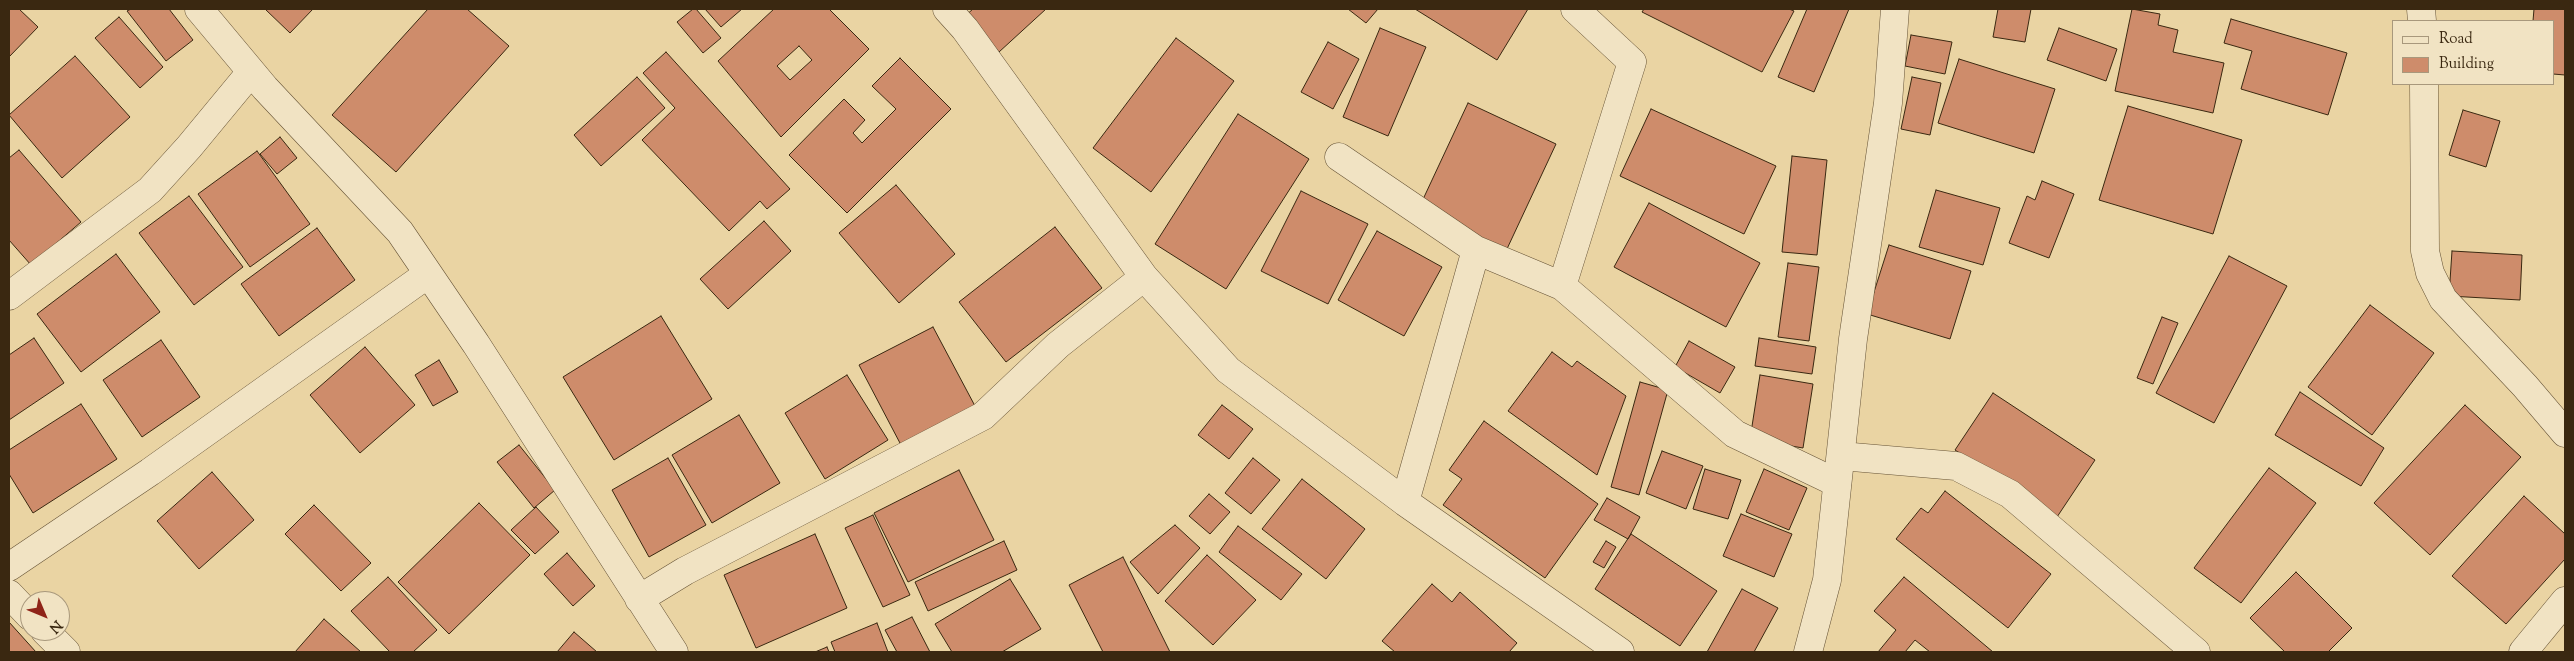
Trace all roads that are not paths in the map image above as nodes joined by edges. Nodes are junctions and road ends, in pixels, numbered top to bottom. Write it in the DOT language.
graph roads {
  1 [pos="199,9"];
  2 [pos="947,9"];
  3 [pos="1575,9"];
  4 [pos="1895,9"];
  5 [pos="251,72"];
  6 [pos="2424,85"];
  7 [pos="1340,157"];
  8 [pos="1476,250"];
  9 [pos="428,274"];
  10 [pos="1144,277"];
  11 [pos="1562,286"];
  12 [pos="9,296"];
  13 [pos="2565,433"];
  14 [pos="1841,456"];
  15 [pos="1837,483"];
  16 [pos="1405,502"];
  17 [pos="9,567"];
  18 [pos="9,594"];
  19 [pos="639,599"];
  20 [pos="2565,601"];
  21 [pos="20,606"];
  22 [pos="55,641"];
  23 [pos="66,652"];
  24 [pos="674,652"];
  25 [pos="1620,652"];
  26 [pos="1808,652"];
  27 [pos="2196,652"];
  28 [pos="2523,652"];
  1 -- 5 [label="street"];
  2 -- 10 [label="street"];
  3 -- 11 [label="street"];
  4 -- 14 [label="street"];
  5 -- 9 [label="street"];
  5 -- 12 [label="street"];
  6 -- 13 [label="street"];
  7 -- 8 [label="street"];
  8 -- 11 [label="street"];
  8 -- 16 [label="street"];
  9 -- 17 [label="street"];
  9 -- 19 [label="street"];
  10 -- 16 [label="street"];
  10 -- 19 [label="street"];
  11 -- 15 [label="street"];
  14 -- 15 [label="street"];
  14 -- 27 [label="street"];
  15 -- 26 [label="street"];
  16 -- 25 [label="street"];
  18 -- 21 [label="street"];
  19 -- 24 [label="street"];
  20 -- 28 [label="street"];
  22 -- 23 [label="street"];
}
